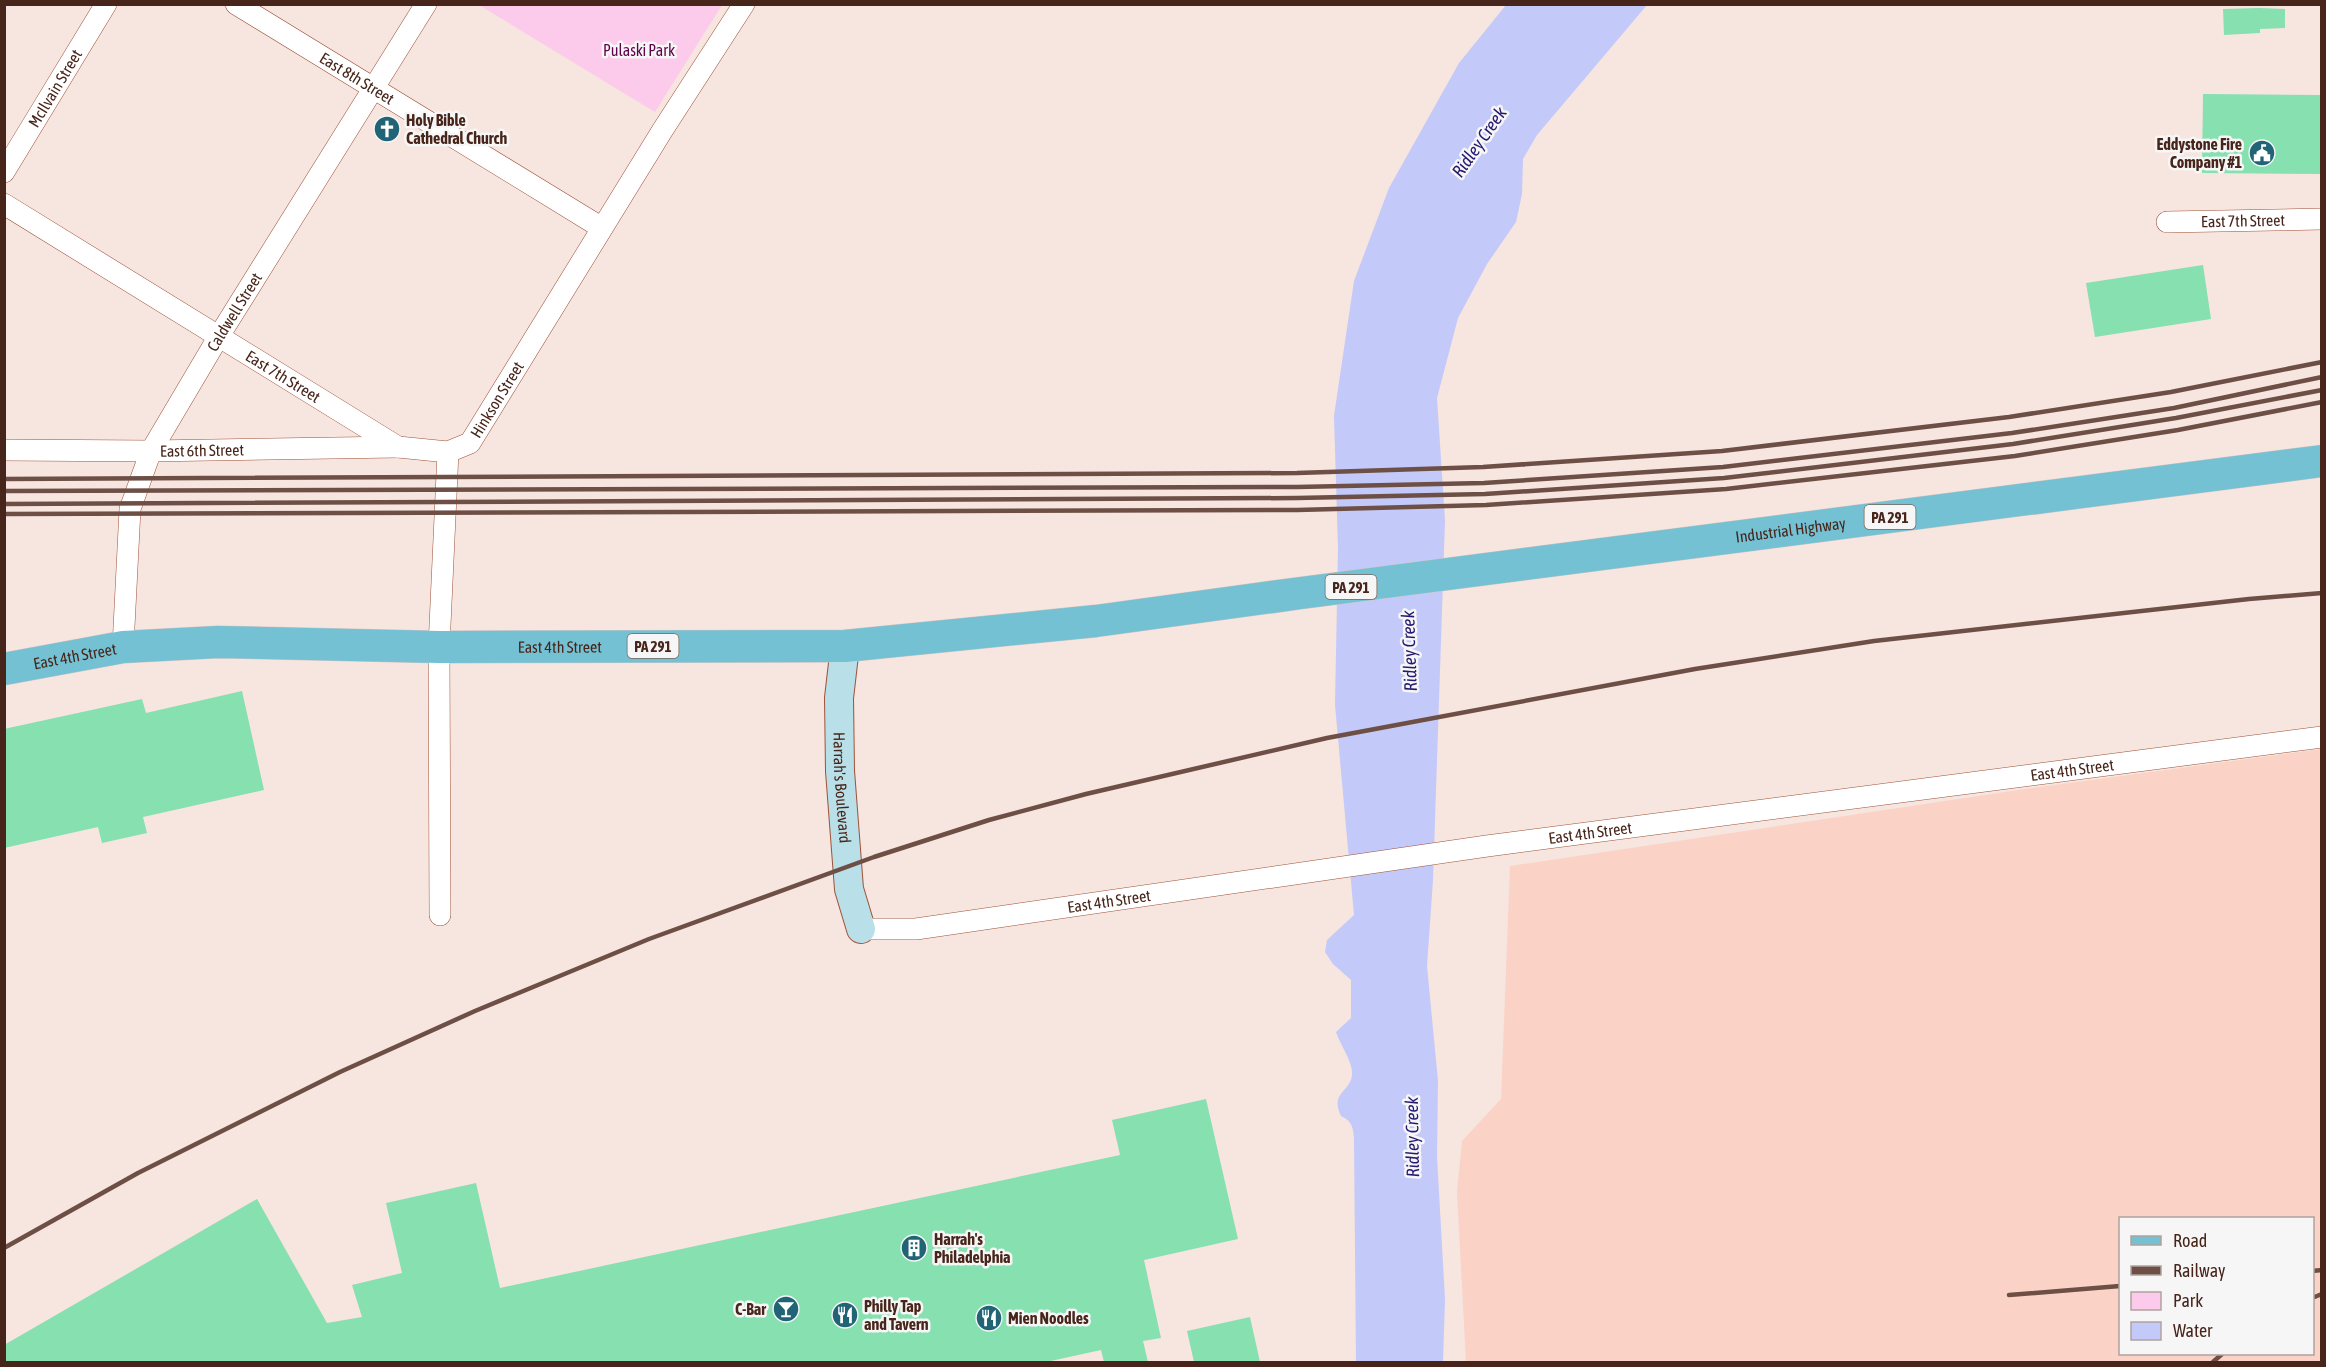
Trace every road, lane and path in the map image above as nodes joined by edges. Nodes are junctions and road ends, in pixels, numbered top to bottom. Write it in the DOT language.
graph roads {
  1 [pos="106,4"];
  2 [pos="236,4"];
  3 [pos="426,4"];
  4 [pos="744,4"];
  5 [pos="374,90"];
  6 [pos="4,172"];
  7 [pos="4,204"];
  8 [pos="2322,219"];
  9 [pos="2167,222"];
  10 [pos="602,228"];
  11 [pos="219,336"];
  12 [pos="398,447"];
  13 [pos="4,450"];
  14 [pos="151,451"];
  15 [pos="448,452"];
  16 [pos="2322,461"];
  17 [pos="1402,581"];
  18 [pos="439,646"];
  19 [pos="845,646"];
  20 [pos="123,647"];
  21 [pos="4,669"];
  22 [pos="2322,736"];
  23 [pos="440,915"];
  24 [pos="861,930"];
  1 -- 6 [label="street, McIlvain Street"];
  2 -- 5 [label="street, East 8th Street"];
  3 -- 5 [label="street, Caldwell Street"];
  4 -- 10 [label="street, Hinkson Street"];
  5 -- 10 [label="street, East 8th Street"];
  5 -- 11 [label="street, Caldwell Street"];
  7 -- 11 [label="street, East 7th Street"];
  8 -- 9 [label="street, East 7th Street"];
  10 -- 15 [label="street, Hinkson Street"];
  11 -- 12 [label="street, East 7th Street"];
  11 -- 14 [label="street, Caldwell Street"];
  12 -- 14 [label="street, East 6th Street"];
  12 -- 15 [label="street, East 7th Street"];
  13 -- 14 [label="street, East 6th Street"];
  14 -- 20 [label="street, Caldwell Street"];
  15 -- 18 [label="street"];
  16 -- 17 [label="main road, Industrial Highway / PA 291"];
  17 -- 19 [label="main road, East 4th Street / PA 291"];
  18 -- 19 [label="main road, East 4th Street / PA 291"];
  18 -- 20 [label="main road, East 4th Street / PA 291"];
  18 -- 23 [label="street"];
  19 -- 24 [label="street, Harrah's Boulevard"];
  20 -- 21 [label="main road, East 4th Street / PA 291"];
  22 -- 24 [label="street, East 4th Street"];
}
